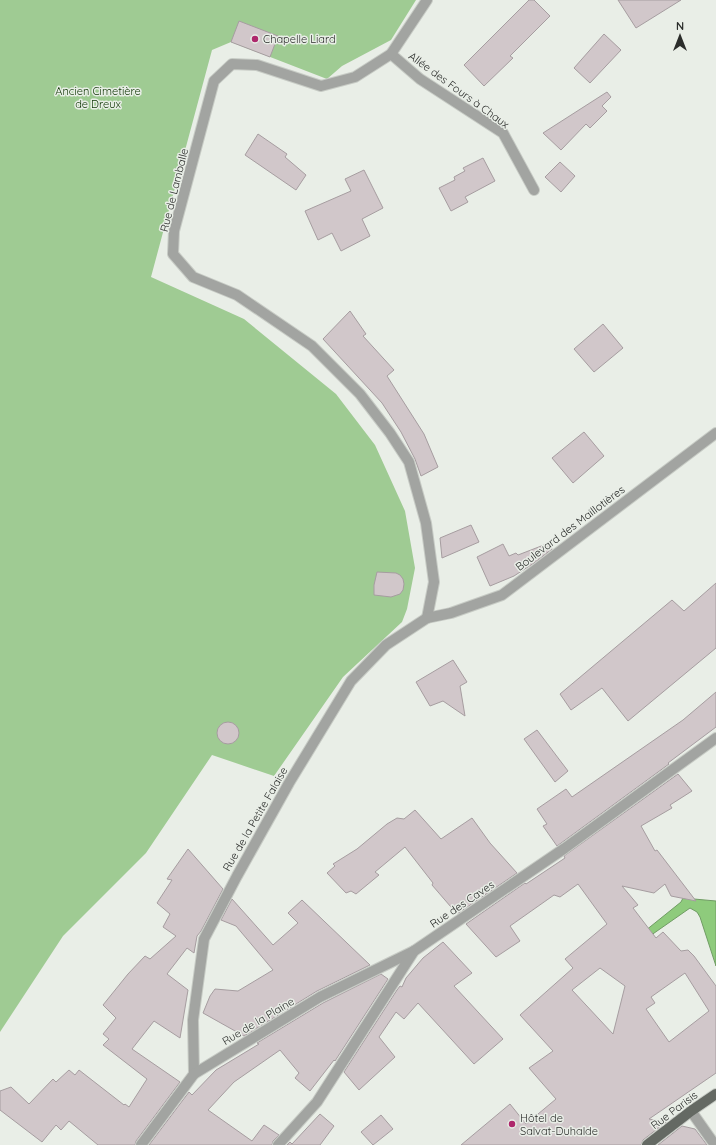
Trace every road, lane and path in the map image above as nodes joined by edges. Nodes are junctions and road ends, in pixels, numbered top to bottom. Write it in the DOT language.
graph roads {
  1 [pos="427,0"];
  2 [pos="391,54"];
  3 [pos="534,190"];
  4 [pos="716,433"];
  5 [pos="427,618"];
  6 [pos="716,738"];
  7 [pos="414,951"];
  8 [pos="194,1074"];
  9 [pos="716,1094"];
  10 [pos="691,1111"];
  11 [pos="141,1145"];
  12 [pos="278,1145"];
  13 [pos="647,1145"];
  14 [pos="715,1145"];
  1 -- 2 [label="street, Rue de Lamballe"];
  2 -- 3 [label="street, Allée des Fours à Chaux"];
  2 -- 5 [label="street, Rue de Lamballe"];
  4 -- 5 [label="street, Boulevard des Maillotières"];
  5 -- 8 [label="street, Rue de la Petite Falaise"];
  6 -- 7 [label="street, Rue des Caves"];
  7 -- 8 [label="street, Rue de la Plaine"];
  7 -- 12 [label="street, Rue des Caves"];
  8 -- 11 [label="street, Rue de la Plaine"];
  9 -- 10 [label="main road, Rue Parisis"];
  10 -- 13 [label="main road, Rue Parisis"];
  10 -- 14 [label="street"];
}
